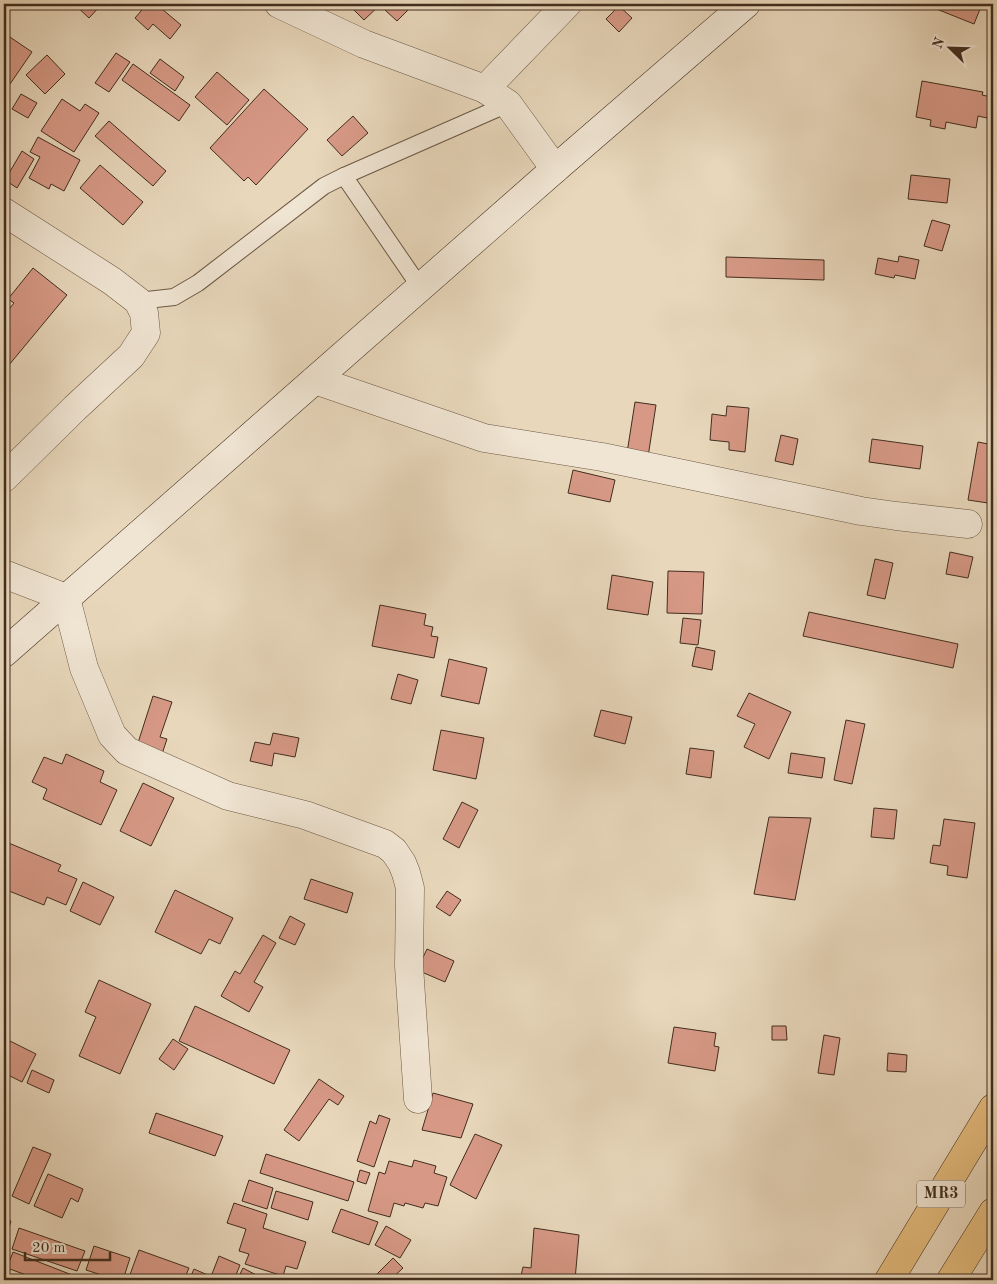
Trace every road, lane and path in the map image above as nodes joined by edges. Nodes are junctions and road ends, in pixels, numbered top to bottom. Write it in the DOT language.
graph roads {
  1 [pos="279,4"];
  2 [pos="567,4"];
  3 [pos="746,4"];
  4 [pos="485,89"];
  5 [pos="508,104"];
  6 [pos="554,169"];
  7 [pos="344,176"];
  8 [pos="4,212"];
  9 [pos="420,287"];
  10 [pos="138,301"];
  11 [pos="315,380"];
  12 [pos="4,478"];
  13 [pos="968,524"];
  14 [pos="4,574"];
  15 [pos="66,598"];
  16 [pos="4,653"];
  17 [pos="418,1099"];
  18 [pos="993,1108"];
  19 [pos="993,1212"];
  20 [pos="889,1280"];
  21 [pos="951,1280"];
  1 -- 4 [label="street"];
  2 -- 4 [label="street"];
  3 -- 6 [label="street"];
  4 -- 5 [label="street"];
  5 -- 6 [label="street"];
  5 -- 7 [label="lane"];
  6 -- 9 [label="street"];
  7 -- 9 [label="lane"];
  7 -- 10 [label="lane"];
  8 -- 10 [label="street"];
  9 -- 11 [label="street"];
  10 -- 12 [label="street"];
  11 -- 13 [label="street"];
  11 -- 15 [label="street"];
  14 -- 15 [label="street"];
  15 -- 16 [label="street"];
  15 -- 17 [label="street"];
  18 -- 20 [label="highway, MR3"];
  19 -- 21 [label="highway"];
}
